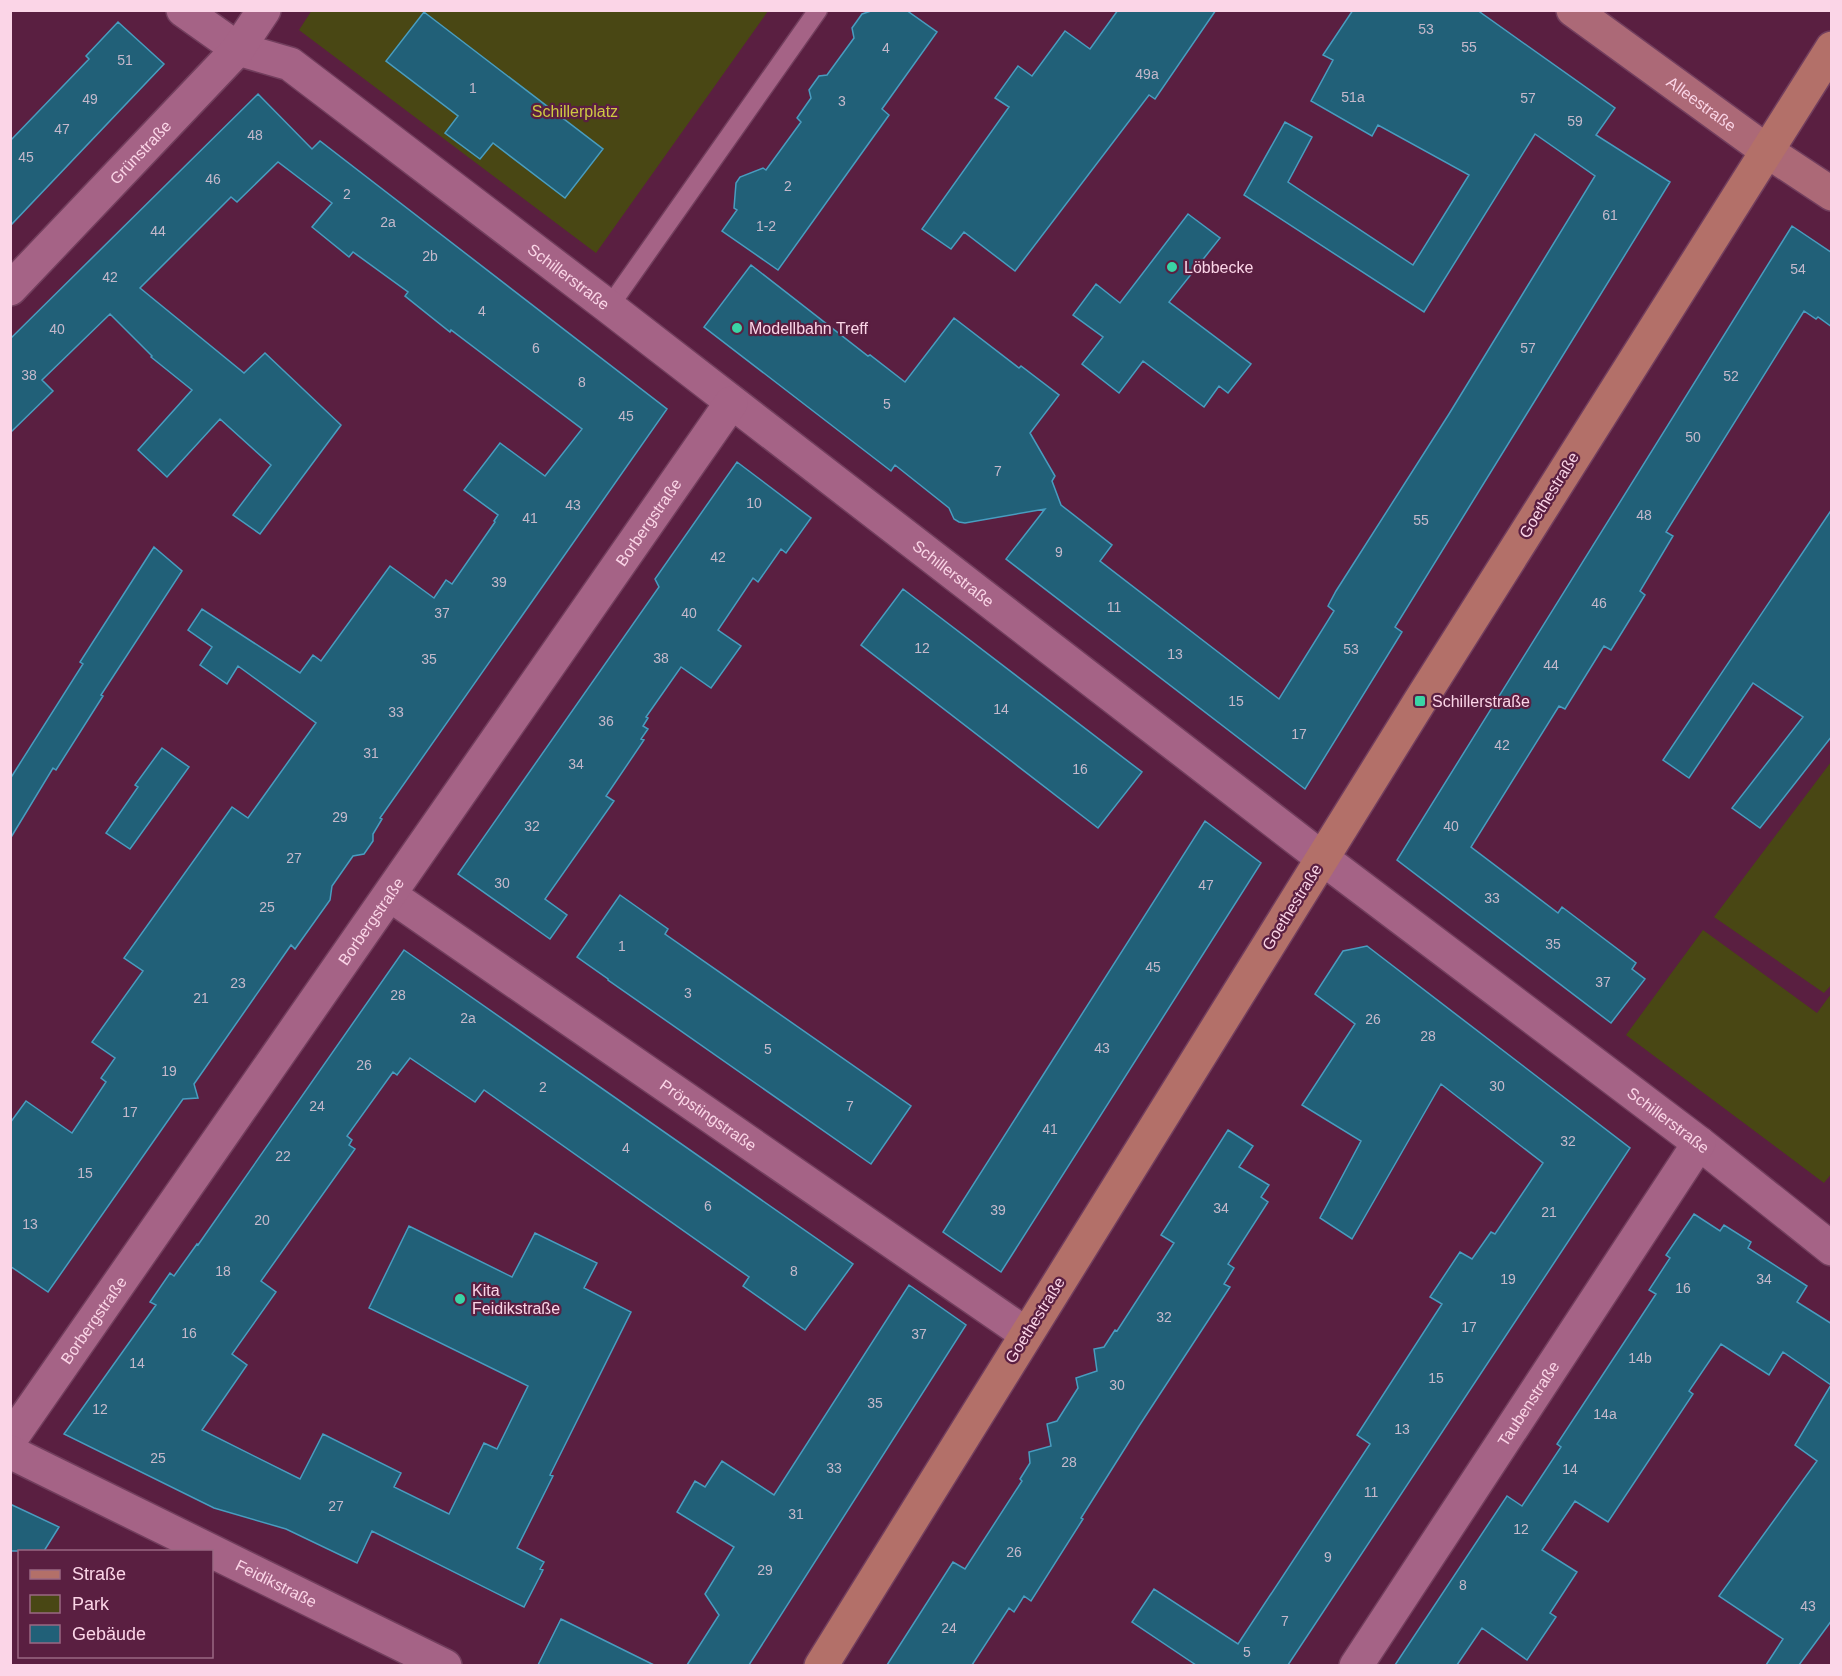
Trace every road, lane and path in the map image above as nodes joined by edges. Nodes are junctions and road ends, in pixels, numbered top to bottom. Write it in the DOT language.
graph roads {
  1 [pos="183,10"];
  2 [pos="264,10"];
  3 [pos="818,10"];
  4 [pos="1573,10"];
  5 [pos="1832,48"];
  6 [pos="238,49"];
  7 [pos="1767,152"];
  8 [pos="1832,194"];
  9 [pos="10,289"];
  10 [pos="609,307"];
  11 [pos="731,403"];
  12 [pos="1322,858"];
  13 [pos="390,895"];
  14 [pos="1699,1143"];
  15 [pos="1832,1249"];
  16 [pos="1026,1334"];
  17 [pos="10,1440"];
  18 [pos="10,1452"];
  19 [pos="210,1550"];
  20 [pos="213,1551"];
  21 [pos="445,1665"];
  22 [pos="821,1665"];
  23 [pos="1356,1665"];
  1 -- 6 [label="street, Schillerstraße"];
  2 -- 6 [label="street, Grünstraße"];
  3 -- 10 [label="lane"];
  4 -- 7 [label="main road, Alleestraße"];
  5 -- 7 [label="main road, Goethestraße"];
  6 -- 9 [label="street, Grünstraße"];
  6 -- 10 [label="street, Schillerstraße"];
  7 -- 8 [label="main road, Alleestraße"];
  7 -- 12 [label="main road, Goethestraße"];
  10 -- 11 [label="street, Schillerstraße"];
  11 -- 12 [label="street, Schillerstraße"];
  11 -- 13 [label="street, Borbergstraße"];
  12 -- 14 [label="street, Schillerstraße"];
  12 -- 16 [label="main road, Goethestraße"];
  13 -- 16 [label="street, Pröpstingstraße"];
  13 -- 17 [label="street, Borbergstraße"];
  14 -- 15 [label="street, Schillerstraße"];
  14 -- 23 [label="street, Taubenstraße"];
  16 -- 22 [label="main road, Goethestraße"];
  18 -- 19 [label="street, Feidikstraße"];
  20 -- 21 [label="street, Feidikstraße"];
}
